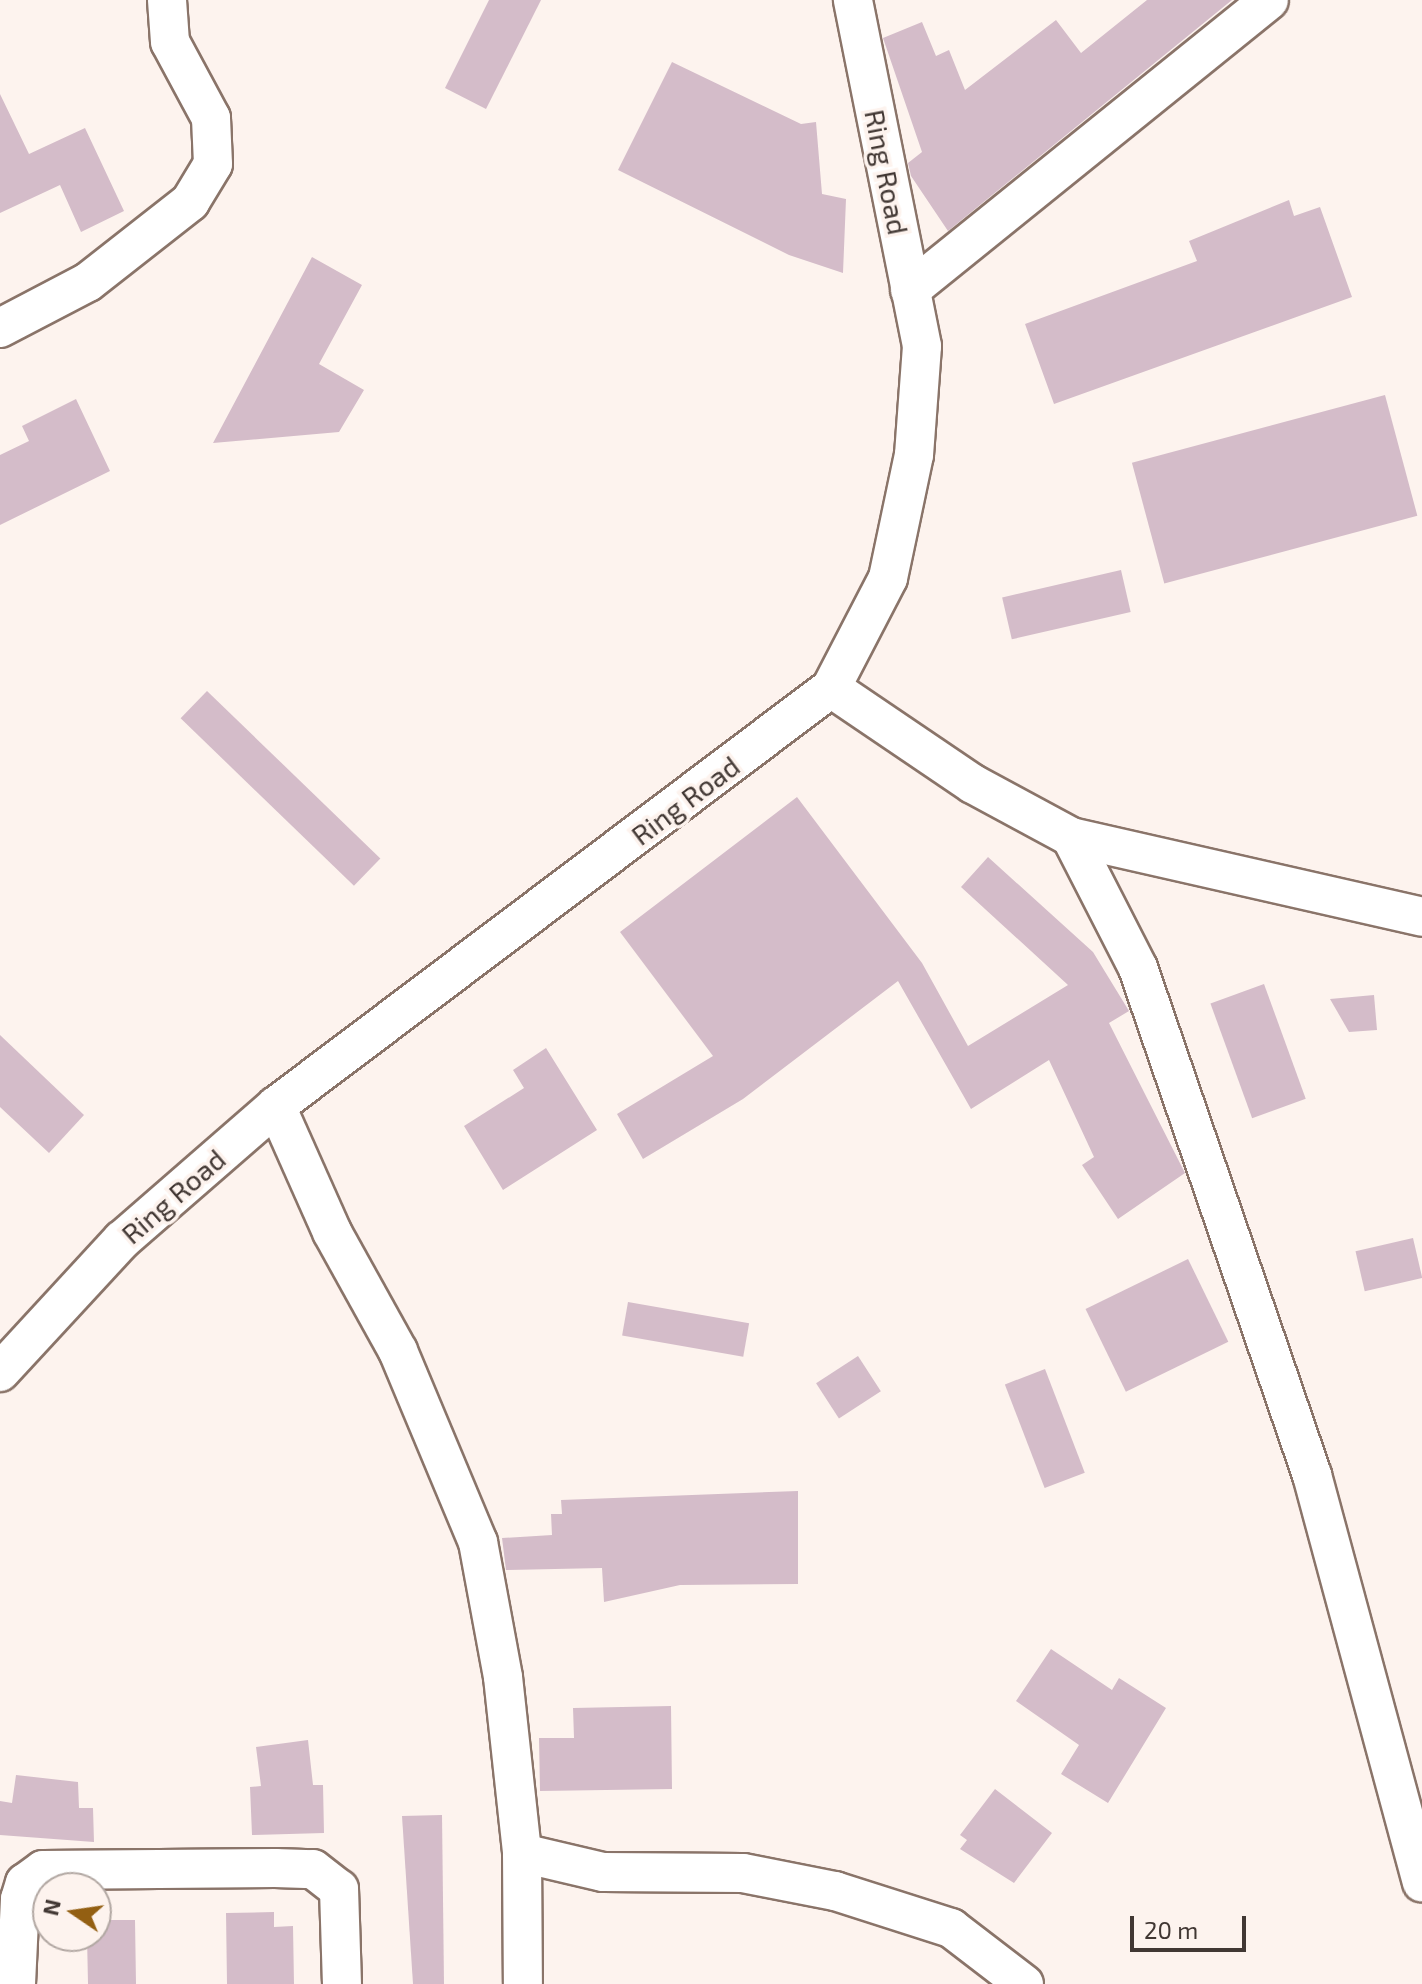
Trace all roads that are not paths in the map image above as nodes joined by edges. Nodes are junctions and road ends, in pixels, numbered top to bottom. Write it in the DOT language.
graph roads {
  1 [pos="167,0"];
  2 [pos="853,0"];
  3 [pos="1269,0"];
  4 [pos="910,290"];
  5 [pos="0,328"];
  6 [pos="831,688"];
  7 [pos="1071,837"];
  8 [pos="1422,917"];
  9 [pos="276,1106"];
  10 [pos="0,1372"];
  11 [pos="522,1853"];
  12 [pos="1422,1882"];
  13 [pos="16,1984"];
  14 [pos="342,1984"];
  15 [pos="523,1984"];
  16 [pos="1024,1984"];
  1 -- 5 [label="street"];
  2 -- 4 [label="street, Ring Road"];
  3 -- 4 [label="street"];
  4 -- 6 [label="street, Ring Road"];
  6 -- 7 [label="street"];
  6 -- 9 [label="street, Ring Road"];
  7 -- 8 [label="street"];
  7 -- 12 [label="street"];
  9 -- 10 [label="street, Ring Road"];
  9 -- 11 [label="street"];
  11 -- 15 [label="street"];
  11 -- 16 [label="street"];
  13 -- 14 [label="street"];
}
